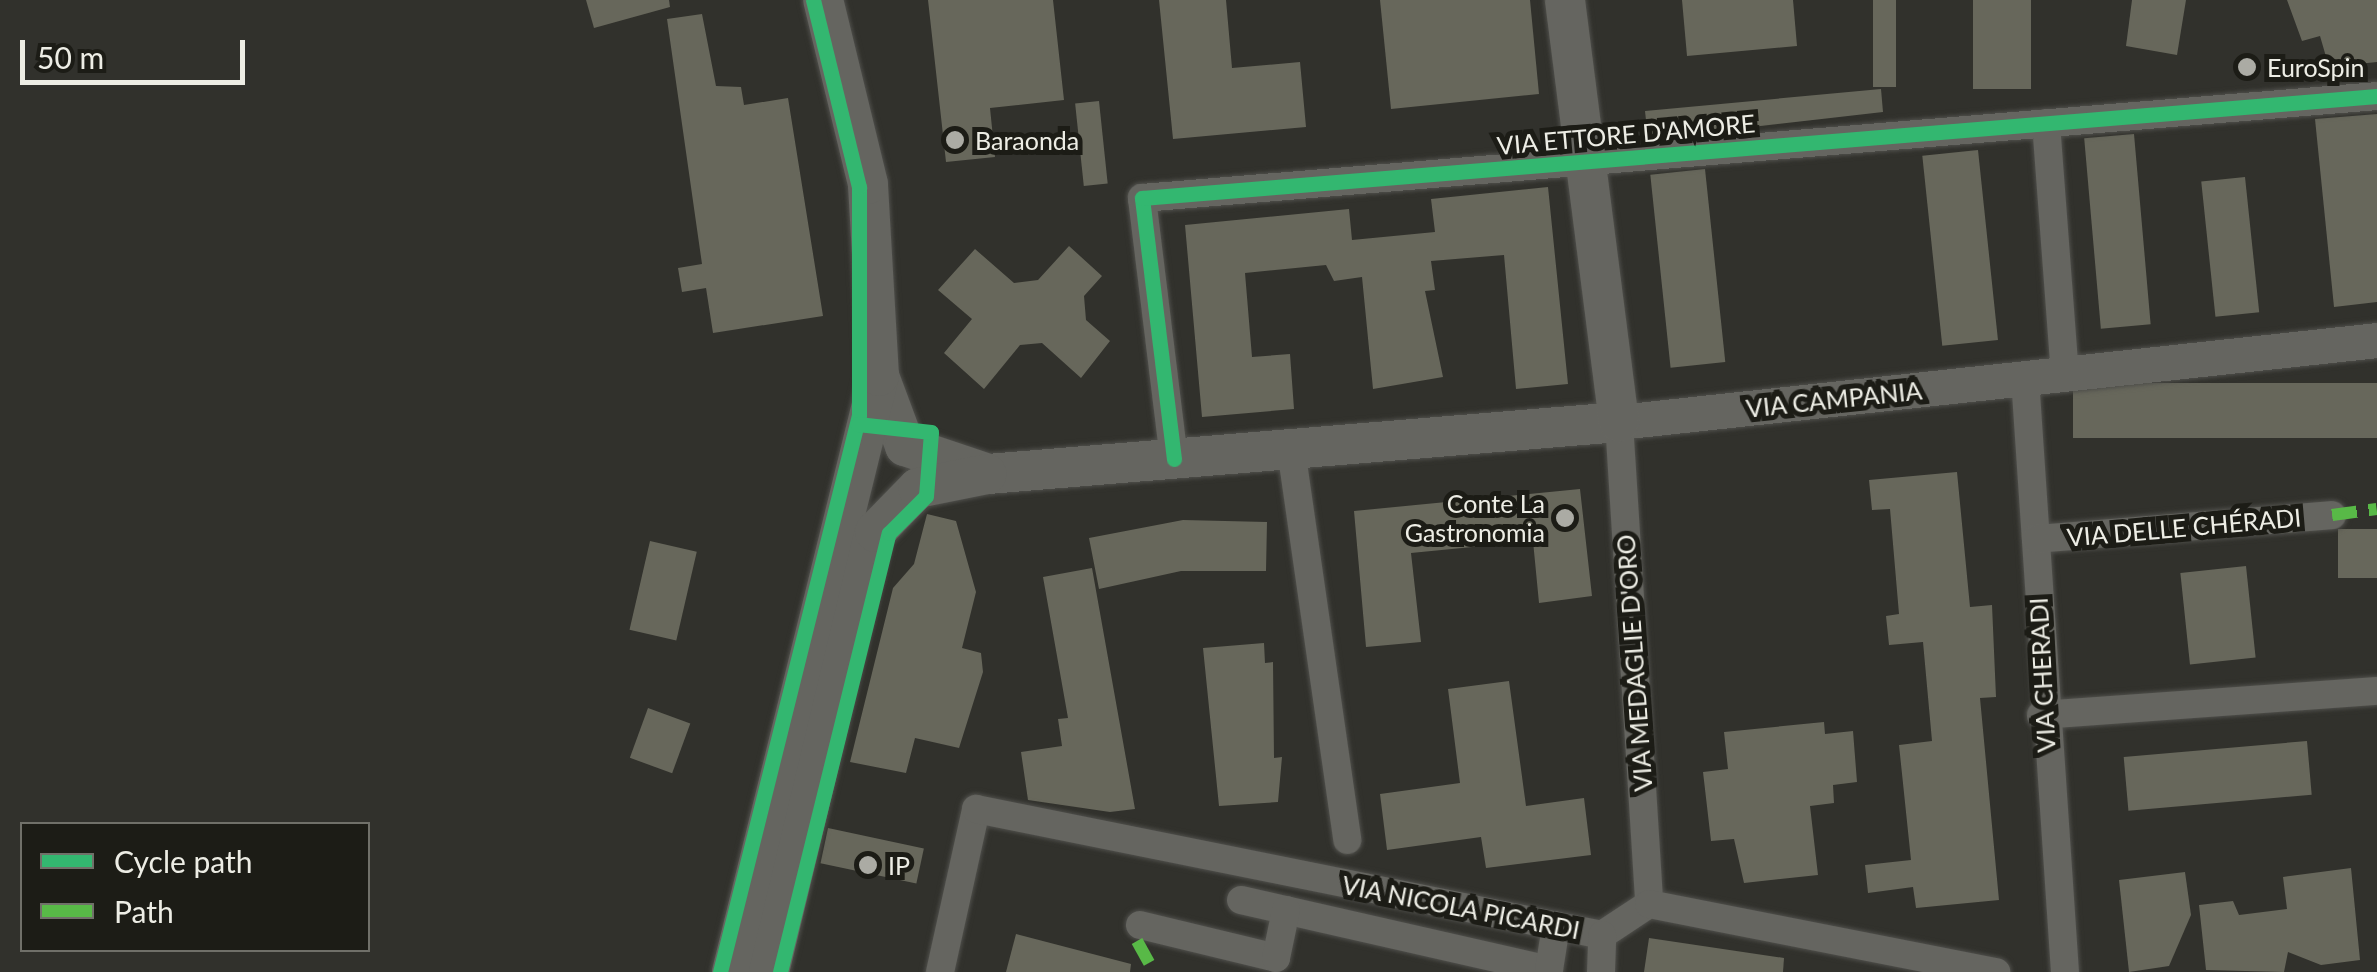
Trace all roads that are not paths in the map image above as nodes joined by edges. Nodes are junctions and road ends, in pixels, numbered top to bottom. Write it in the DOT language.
graph roads {
  1 [pos="823,0"];
  2 [pos="1565,0"];
  3 [pos="2377,96"];
  4 [pos="2046,124"];
  5 [pos="1586,162"];
  6 [pos="2377,340"];
  7 [pos="2065,373"];
  8 [pos="879,376"];
  9 [pos="2024,378"];
  10 [pos="1619,422"];
  11 [pos="1291,449"];
  12 [pos="1174,459"];
  13 [pos="988,474"];
  14 [pos="2332,514"];
  15 [pos="2036,539"];
  16 [pos="2377,691"];
  17 [pos="2041,715"];
  18 [pos="1347,840"];
  19 [pos="1241,900"];
  20 [pos="1649,904"];
  21 [pos="1286,910"];
  22 [pos="1140,925"];
  23 [pos="1556,926"];
  24 [pos="1602,936"];
  25 [pos="732,972"];
  26 [pos="769,972"];
  27 [pos="940,972"];
  28 [pos="1600,972"];
  29 [pos="1996,972"];
  30 [pos="2065,972"];
  1 -- 8 [label="main road"];
  2 -- 5 [label="main road"];
  3 -- 4 [label="street, VIA ETTORE D'AMORE"];
  4 -- 5 [label="street, VIA ETTORE D'AMORE"];
  4 -- 7 [label="street"];
  5 -- 10 [label="main road"];
  5 -- 12 [label="street, VIA ETTORE D'AMORE"];
  6 -- 7 [label="street, VIA CAMPANIA"];
  7 -- 9 [label="street, VIA CAMPANIA"];
  8 -- 13 [label="main road, VIA CAMPANIA"];
  8 -- 25 [label="main road"];
  9 -- 10 [label="street, VIA CAMPANIA"];
  9 -- 15 [label="street, VIA CHERADI"];
  10 -- 11 [label="main road, VIA CAMPANIA"];
  10 -- 20 [label="street, VIA MEDAGLIE D'ORO"];
  11 -- 12 [label="main road, VIA CAMPANIA"];
  11 -- 18 [label="street"];
  12 -- 13 [label="main road, VIA CAMPANIA"];
  13 -- 26 [label="main road"];
  14 -- 15 [label="street, VIA DELLE CHÉRADI"];
  15 -- 17 [label="street, VIA CHERADI"];
  16 -- 17 [label="street"];
  17 -- 30 [label="street, VIA CHERADI"];
  19 -- 21 [label="street"];
  20 -- 24 [label="street, VIA NICOLA PICARDI"];
  20 -- 29 [label="street"];
  21 -- 22 [label="street"];
  21 -- 23 [label="street"];
  23 -- 24 [label="street, VIA NICOLA PICARDI"];
  23 -- 27 [label="street, VIA NICOLA PICARDI"];
  24 -- 28 [label="street"];
}
